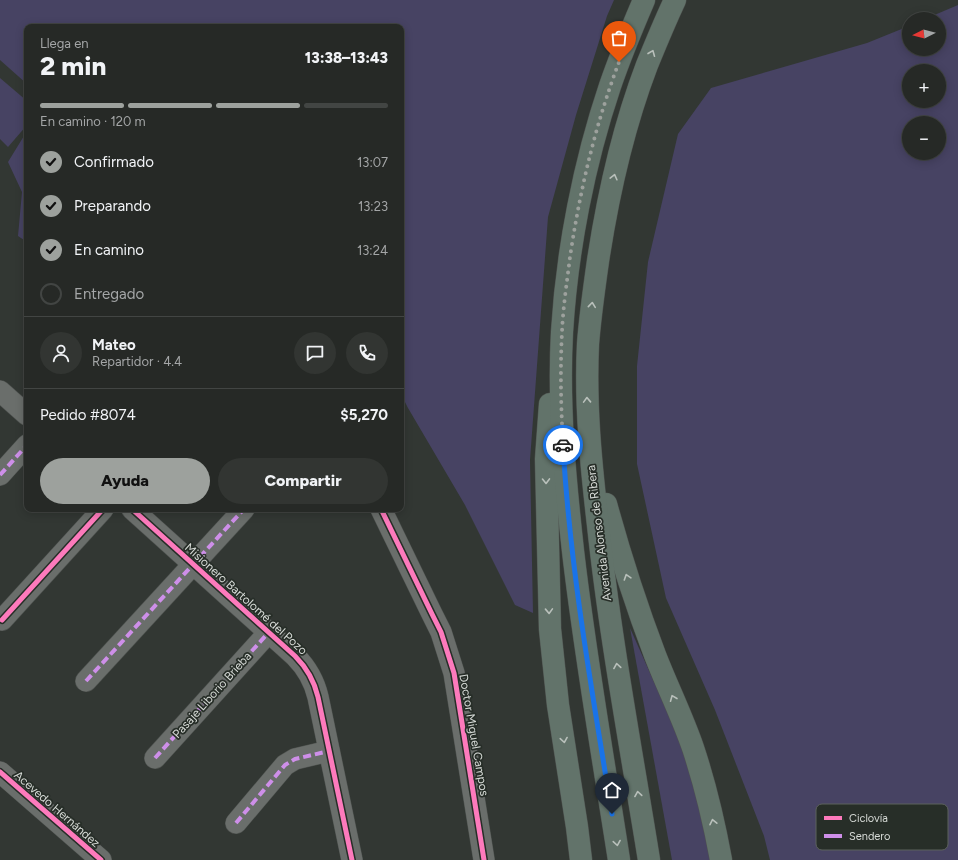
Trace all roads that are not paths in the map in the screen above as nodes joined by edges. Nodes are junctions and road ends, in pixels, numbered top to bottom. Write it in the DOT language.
graph roads {
  1 [pos="644,0"];
  2 [pos="675,0"];
  3 [pos="562,332"];
  4 [pos="0,391"];
  5 [pos="24,412"];
  6 [pos="588,439"];
  7 [pos="24,448"];
  8 [pos="0,475"];
  9 [pos="100,512"];
  10 [pos="135,512"];
  11 [pos="241,512"];
  12 [pos="382,512"];
  13 [pos="193,564"];
  14 [pos="2,620"];
  15 [pos="269,632"];
  16 [pos="86,681"];
  17 [pos="329,751"];
  18 [pos="155,758"];
  19 [pos="0,772"];
  20 [pos="236,823"];
  21 [pos="101,860"];
  22 [pos="352,860"];
  23 [pos="484,860"];
  24 [pos="581,860"];
  25 [pos="619,860"];
  26 [pos="649,860"];
  27 [pos="721,860"];
  1 -- 3 [label="highway"];
  6 -- 2 [label="highway, Avenida Alonso de Ribera, one-way"];
  3 -- 24 [label="highway, one-way"];
  3 -- 25 [label="highway, one-way"];
  4 -- 5 [label="street"];
  26 -- 6 [label="highway, Avenida Alonso de Ribera, one-way"];
  27 -- 6 [label="highway, one-way"];
  7 -- 8 [label="street"];
  9 -- 14 [label="street"];
  10 -- 13 [label="street, Misionero Bartolomé del Pozo"];
  11 -- 13 [label="street"];
  12 -- 23 [label="street, Doctor Miguel Campos"];
  13 -- 15 [label="street, Misionero Bartolomé del Pozo"];
  13 -- 16 [label="street"];
  15 -- 17 [label="street, Misionero Bartolomé del Pozo"];
  15 -- 18 [label="street, Pasaje Liborio Brieba"];
  17 -- 20 [label="street"];
  17 -- 22 [label="street, Misionero Bartolomé del Pozo"];
  19 -- 21 [label="street, Acevedo Hernández"];
}
